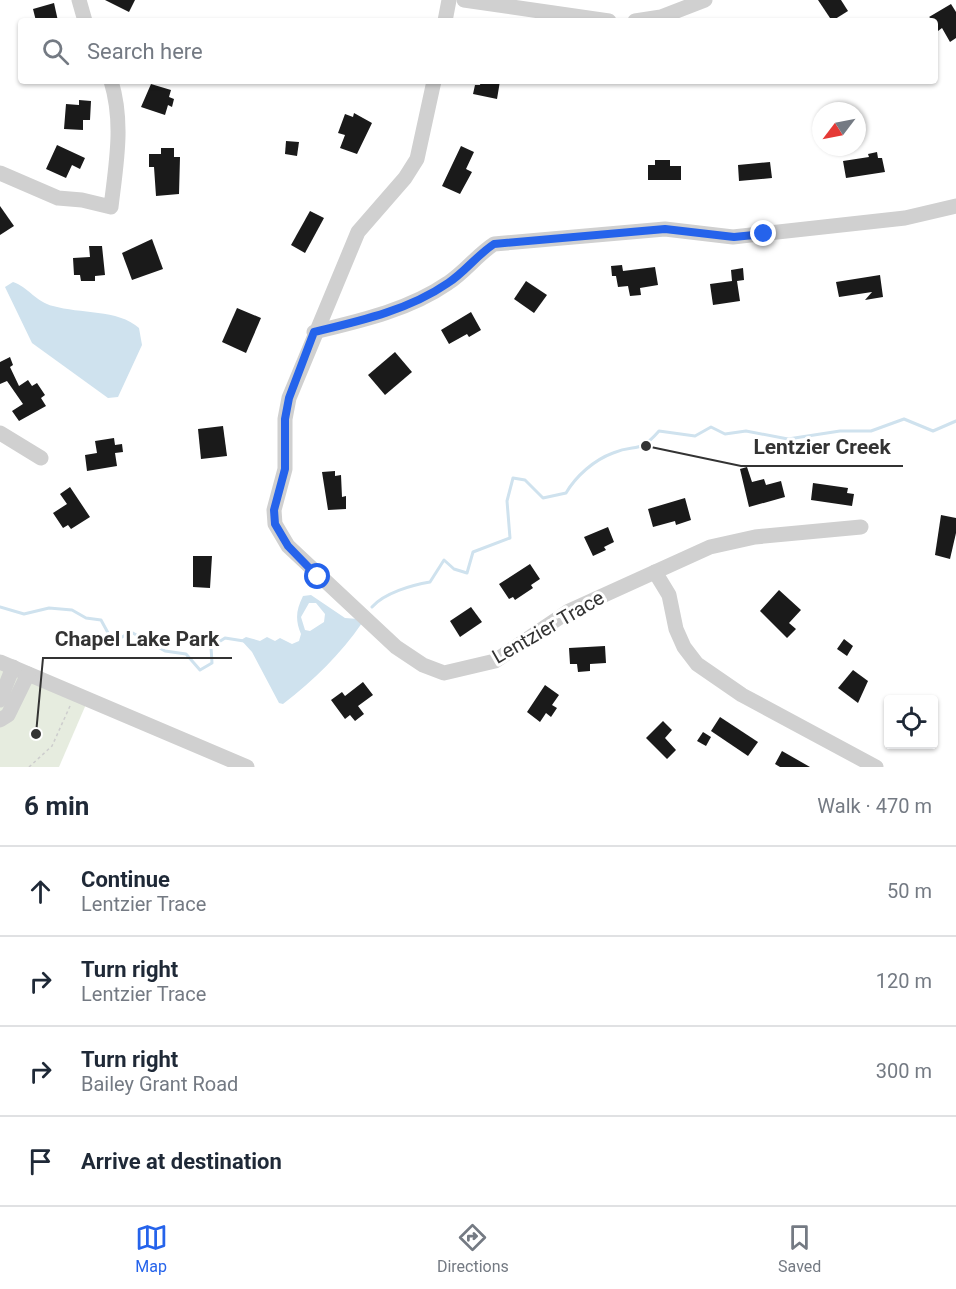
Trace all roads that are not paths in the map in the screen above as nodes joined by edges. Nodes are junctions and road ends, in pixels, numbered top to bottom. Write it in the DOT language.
graph roads {
  1 [pos="79,0"];
  2 [pos="449,0"];
  3 [pos="464,0"];
  4 [pos="705,0"];
  5 [pos="84,18"];
  6 [pos="446,18"];
  7 [pos="588,18"];
  8 [pos="654,18"];
  9 [pos="112,84"];
  10 [pos="433,84"];
  11 [pos="0,173"];
  12 [pos="956,206"];
  13 [pos="314,332"];
  14 [pos="0,434"];
  15 [pos="41,459"];
  16 [pos="861,527"];
  17 [pos="655,572"];
  18 [pos="7,664"];
  19 [pos="28,674"];
  20 [pos="0,700"];
  21 [pos="0,720"];
  22 [pos="247,767"];
  23 [pos="876,767"];
  1 -- 5 [label="street"];
  2 -- 6 [label="street"];
  3 -- 7 [label="street"];
  4 -- 8 [label="street"];
  9 -- 11 [label="street"];
  10 -- 13 [label="street, Lentzier Trace"];
  12 -- 13 [label="street"];
  13 -- 17 [label="street, Lentzier Trace"];
  14 -- 15 [label="street"];
  16 -- 17 [label="street, Lentzier Trace"];
  17 -- 23 [label="street"];
  18 -- 19 [label="street"];
  18 -- 20 [label="street"];
  19 -- 21 [label="street"];
  19 -- 22 [label="street"];
}
